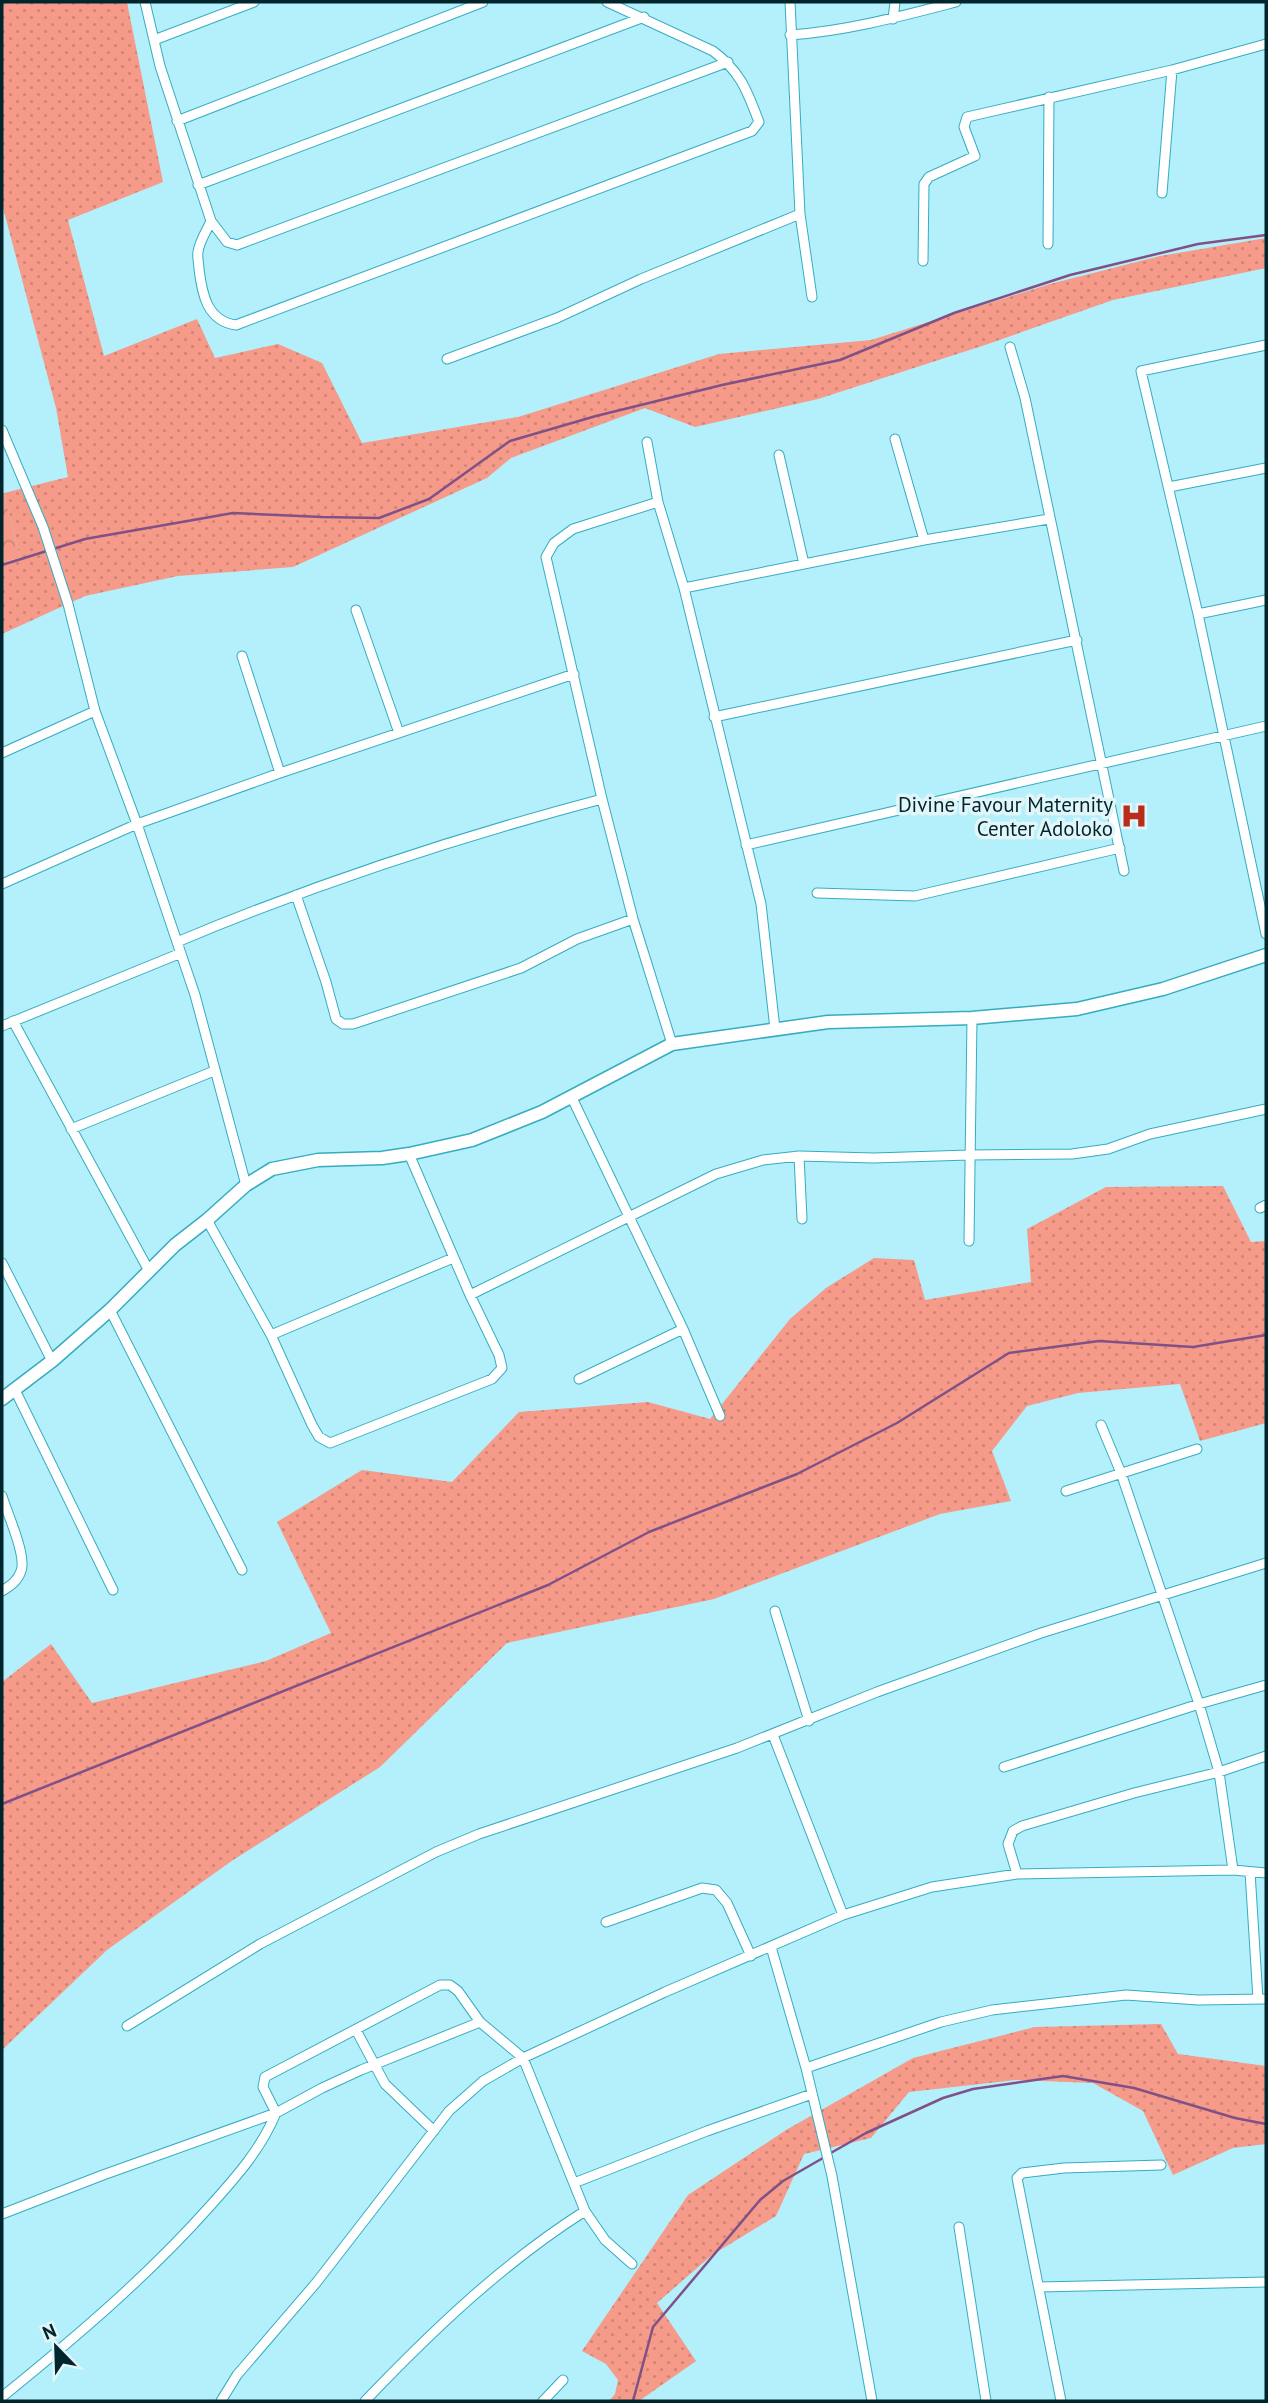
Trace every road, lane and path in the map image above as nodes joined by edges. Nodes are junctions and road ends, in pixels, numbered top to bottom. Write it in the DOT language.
graph roads {
  1 [pos="145,2"];
  2 [pos="254,2"];
  3 [pos="483,2"];
  4 [pos="607,2"];
  5 [pos="789,2"];
  6 [pos="895,2"];
  7 [pos="956,2"];
  8 [pos="644,18"];
  9 [pos="893,19"];
  10 [pos="790,35"];
  11 [pos="154,40"];
  12 [pos="1266,44"];
  13 [pos="728,62"];
  14 [pos="1172,70"];
  15 [pos="1049,97"];
  16 [pos="177,121"];
  17 [pos="198,185"];
  18 [pos="1162,193"];
  19 [pos="800,214"];
  20 [pos="211,221"];
  21 [pos="1048,244"];
  22 [pos="923,261"];
  23 [pos="812,297"];
  24 [pos="1266,345"];
  25 [pos="1010,347"];
  26 [pos="447,359"];
  27 [pos="2,430"];
  28 [pos="895,439"];
  29 [pos="647,442"];
  30 [pos="779,455"];
  31 [pos="1266,468"];
  32 [pos="1169,487"];
  33 [pos="658,502"];
  34 [pos="1049,519"];
  35 [pos="924,540"];
  36 [pos="804,564"];
  37 [pos="684,588"];
  38 [pos="1266,600"];
  39 [pos="356,610"];
  40 [pos="1198,614"];
  41 [pos="1077,640"];
  42 [pos="242,656"];
  43 [pos="573,674"];
  44 [pos="95,711"];
  45 [pos="714,717"];
  46 [pos="1266,726"];
  47 [pos="399,733"];
  48 [pos="1223,735"];
  49 [pos="2,753"];
  50 [pos="1100,764"];
  51 [pos="280,773"];
  52 [pos="602,799"];
  53 [pos="137,824"];
  54 [pos="746,845"];
  55 [pos="1120,848"];
  56 [pos="1124,871"];
  57 [pos="2,884"];
  58 [pos="817,893"];
  59 [pos="296,895"];
  60 [pos="633,919"];
  61 [pos="1266,934"];
  62 [pos="177,942"];
  63 [pos="181,953"];
  64 [pos="1266,955"];
  65 [pos="972,1018"];
  66 [pos="13,1021"];
  67 [pos="2,1026"];
  68 [pos="775,1029"];
  69 [pos="672,1044"];
  70 [pos="214,1072"];
  71 [pos="572,1098"];
  72 [pos="1266,1109"];
  73 [pos="71,1129"];
  74 [pos="409,1154"];
  75 [pos="969,1154"];
  76 [pos="799,1156"];
  77 [pos="246,1185"];
  78 [pos="631,1216"];
  79 [pos="802,1219"];
  80 [pos="207,1220"];
  81 [pos="969,1241"];
  82 [pos="453,1258"];
  83 [pos="2,1262"];
  84 [pos="148,1269"];
  85 [pos="470,1295"];
  86 [pos="110,1310"];
  87 [pos="683,1329"];
  88 [pos="271,1335"];
  89 [pos="52,1361"];
  90 [pos="579,1379"];
  91 [pos="15,1390"];
  92 [pos="2,1399"];
  93 [pos="720,1416"];
  94 [pos="1101,1425"];
  95 [pos="1197,1449"];
  96 [pos="1121,1473"];
  97 [pos="1066,1492"];
  98 [pos="2,1496"];
  99 [pos="1266,1563"];
  100 [pos="242,1570"];
  101 [pos="113,1590"];
  102 [pos="2,1591"];
  103 [pos="1161,1596"];
  104 [pos="775,1611"];
  105 [pos="1266,1685"];
  106 [pos="1199,1704"];
  107 [pos="809,1721"];
  108 [pos="773,1735"];
  109 [pos="1266,1756"];
  110 [pos="1003,1767"];
  111 [pos="1219,1772"];
  112 [pos="1233,1870"];
  113 [pos="1250,1872"];
  114 [pos="1266,1872"];
  115 [pos="1017,1874"];
  116 [pos="843,1915"];
  117 [pos="606,1922"];
  118 [pos="771,1947"];
  119 [pos="751,1956"];
  120 [pos="1262,1999"];
  121 [pos="480,2022"];
  122 [pos="127,2026"];
  123 [pos="356,2030"];
  124 [pos="523,2058"];
  125 [pos="374,2065"];
  126 [pos="806,2068"];
  127 [pos="812,2094"];
  128 [pos="276,2113"];
  129 [pos="434,2131"];
  130 [pos="1161,2165"];
  131 [pos="574,2183"];
  132 [pos="585,2211"];
  133 [pos="2,2214"];
  134 [pos="959,2227"];
  135 [pos="632,2264"];
  136 [pos="1266,2281"];
  137 [pos="1039,2287"];
  138 [pos="563,2380"];
  139 [pos="2,2397"];
  140 [pos="221,2401"];
  141 [pos="365,2401"];
  142 [pos="543,2401"];
  143 [pos="872,2401"];
  144 [pos="986,2401"];
  145 [pos="1062,2401"];
  1 -- 11 [label="street"];
  2 -- 11 [label="street"];
  3 -- 16 [label="street"];
  4 -- 8 [label="street"];
  5 -- 10 [label="street"];
  6 -- 9 [label="street"];
  7 -- 9 [label="street"];
  8 -- 13 [label="street"];
  8 -- 17 [label="street"];
  9 -- 10 [label="street"];
  10 -- 19 [label="street"];
  11 -- 16 [label="street"];
  12 -- 14 [label="street"];
  13 -- 20 [label="street"];
  13 -- 20 [label="street"];
  14 -- 15 [label="street"];
  14 -- 18 [label="street"];
  15 -- 21 [label="street"];
  15 -- 22 [label="street"];
  16 -- 17 [label="street"];
  17 -- 20 [label="street"];
  19 -- 23 [label="street"];
  19 -- 26 [label="street"];
  24 -- 32 [label="street"];
  25 -- 34 [label="street"];
  27 -- 44 [label="street"];
  28 -- 35 [label="street"];
  29 -- 33 [label="street"];
  30 -- 36 [label="street"];
  31 -- 32 [label="street"];
  32 -- 40 [label="street"];
  33 -- 37 [label="street"];
  33 -- 43 [label="street"];
  34 -- 35 [label="street"];
  34 -- 41 [label="street"];
  35 -- 36 [label="street"];
  36 -- 37 [label="street"];
  37 -- 45 [label="street"];
  38 -- 40 [label="street"];
  39 -- 47 [label="street"];
  40 -- 48 [label="street"];
  41 -- 45 [label="street"];
  41 -- 50 [label="street"];
  42 -- 51 [label="street"];
  43 -- 47 [label="street"];
  43 -- 52 [label="street"];
  44 -- 49 [label="street"];
  44 -- 53 [label="street"];
  45 -- 54 [label="street"];
  46 -- 48 [label="street"];
  47 -- 51 [label="street"];
  48 -- 50 [label="street"];
  48 -- 61 [label="street"];
  50 -- 54 [label="street"];
  50 -- 55 [label="street"];
  51 -- 53 [label="street"];
  52 -- 59 [label="street"];
  52 -- 60 [label="street"];
  53 -- 57 [label="street"];
  53 -- 62 [label="street"];
  54 -- 68 [label="street"];
  55 -- 56 [label="street"];
  55 -- 58 [label="street"];
  59 -- 60 [label="street"];
  59 -- 62 [label="street"];
  60 -- 69 [label="street"];
  62 -- 63 [label="street"];
  63 -- 66 [label="street"];
  63 -- 70 [label="street"];
  64 -- 65 [label="street"];
  65 -- 68 [label="street"];
  65 -- 75 [label="street"];
  66 -- 67 [label="street"];
  66 -- 73 [label="street"];
  68 -- 69 [label="street"];
  69 -- 71 [label="street"];
  70 -- 73 [label="street"];
  70 -- 77 [label="street"];
  71 -- 74 [label="street"];
  71 -- 78 [label="street"];
  72 -- 75 [label="street"];
  73 -- 84 [label="street"];
  74 -- 77 [label="street"];
  74 -- 82 [label="street"];
  75 -- 76 [label="street"];
  75 -- 81 [label="street"];
  76 -- 78 [label="street"];
  76 -- 79 [label="street"];
  77 -- 80 [label="street"];
  78 -- 85 [label="street"];
  78 -- 87 [label="street"];
  80 -- 84 [label="street"];
  80 -- 88 [label="street"];
  82 -- 85 [label="street"];
  82 -- 88 [label="street"];
  83 -- 89 [label="street"];
  84 -- 86 [label="street"];
  85 -- 88 [label="street"];
  86 -- 89 [label="street"];
  86 -- 100 [label="street"];
  87 -- 90 [label="street"];
  87 -- 93 [label="street"];
  89 -- 91 [label="street"];
  91 -- 92 [label="street"];
  91 -- 101 [label="street"];
  94 -- 96 [label="street"];
  95 -- 96 [label="street"];
  96 -- 97 [label="street"];
  96 -- 103 [label="street"];
  98 -- 102 [label="street"];
  99 -- 103 [label="street"];
  103 -- 106 [label="street"];
  103 -- 107 [label="street"];
  104 -- 107 [label="street"];
  105 -- 106 [label="street"];
  106 -- 110 [label="street"];
  106 -- 111 [label="street"];
  107 -- 108 [label="street"];
  108 -- 116 [label="street"];
  108 -- 122 [label="street"];
  109 -- 111 [label="street"];
  111 -- 112 [label="street"];
  111 -- 115 [label="street"];
  112 -- 113 [label="street"];
  112 -- 115 [label="street"];
  113 -- 114 [label="street"];
  113 -- 120 [label="street"];
  115 -- 116 [label="street"];
  116 -- 118 [label="street"];
  117 -- 119 [label="street"];
  118 -- 119 [label="street"];
  118 -- 126 [label="street"];
  119 -- 124 [label="street"];
  120 -- 126 [label="street"];
  121 -- 123 [label="street"];
  121 -- 124 [label="street"];
  121 -- 125 [label="street"];
  123 -- 125 [label="street"];
  123 -- 128 [label="street"];
  124 -- 129 [label="street"];
  124 -- 131 [label="street"];
  125 -- 128 [label="street"];
  125 -- 129 [label="street"];
  126 -- 127 [label="street"];
  127 -- 131 [label="street"];
  127 -- 143 [label="street"];
  128 -- 133 [label="street"];
  128 -- 139 [label="street"];
  129 -- 140 [label="street"];
  130 -- 137 [label="street"];
  131 -- 132 [label="street"];
  132 -- 135 [label="street"];
  132 -- 141 [label="street"];
  134 -- 144 [label="street"];
  136 -- 137 [label="street"];
  137 -- 145 [label="street"];
  138 -- 142 [label="street"];
}
